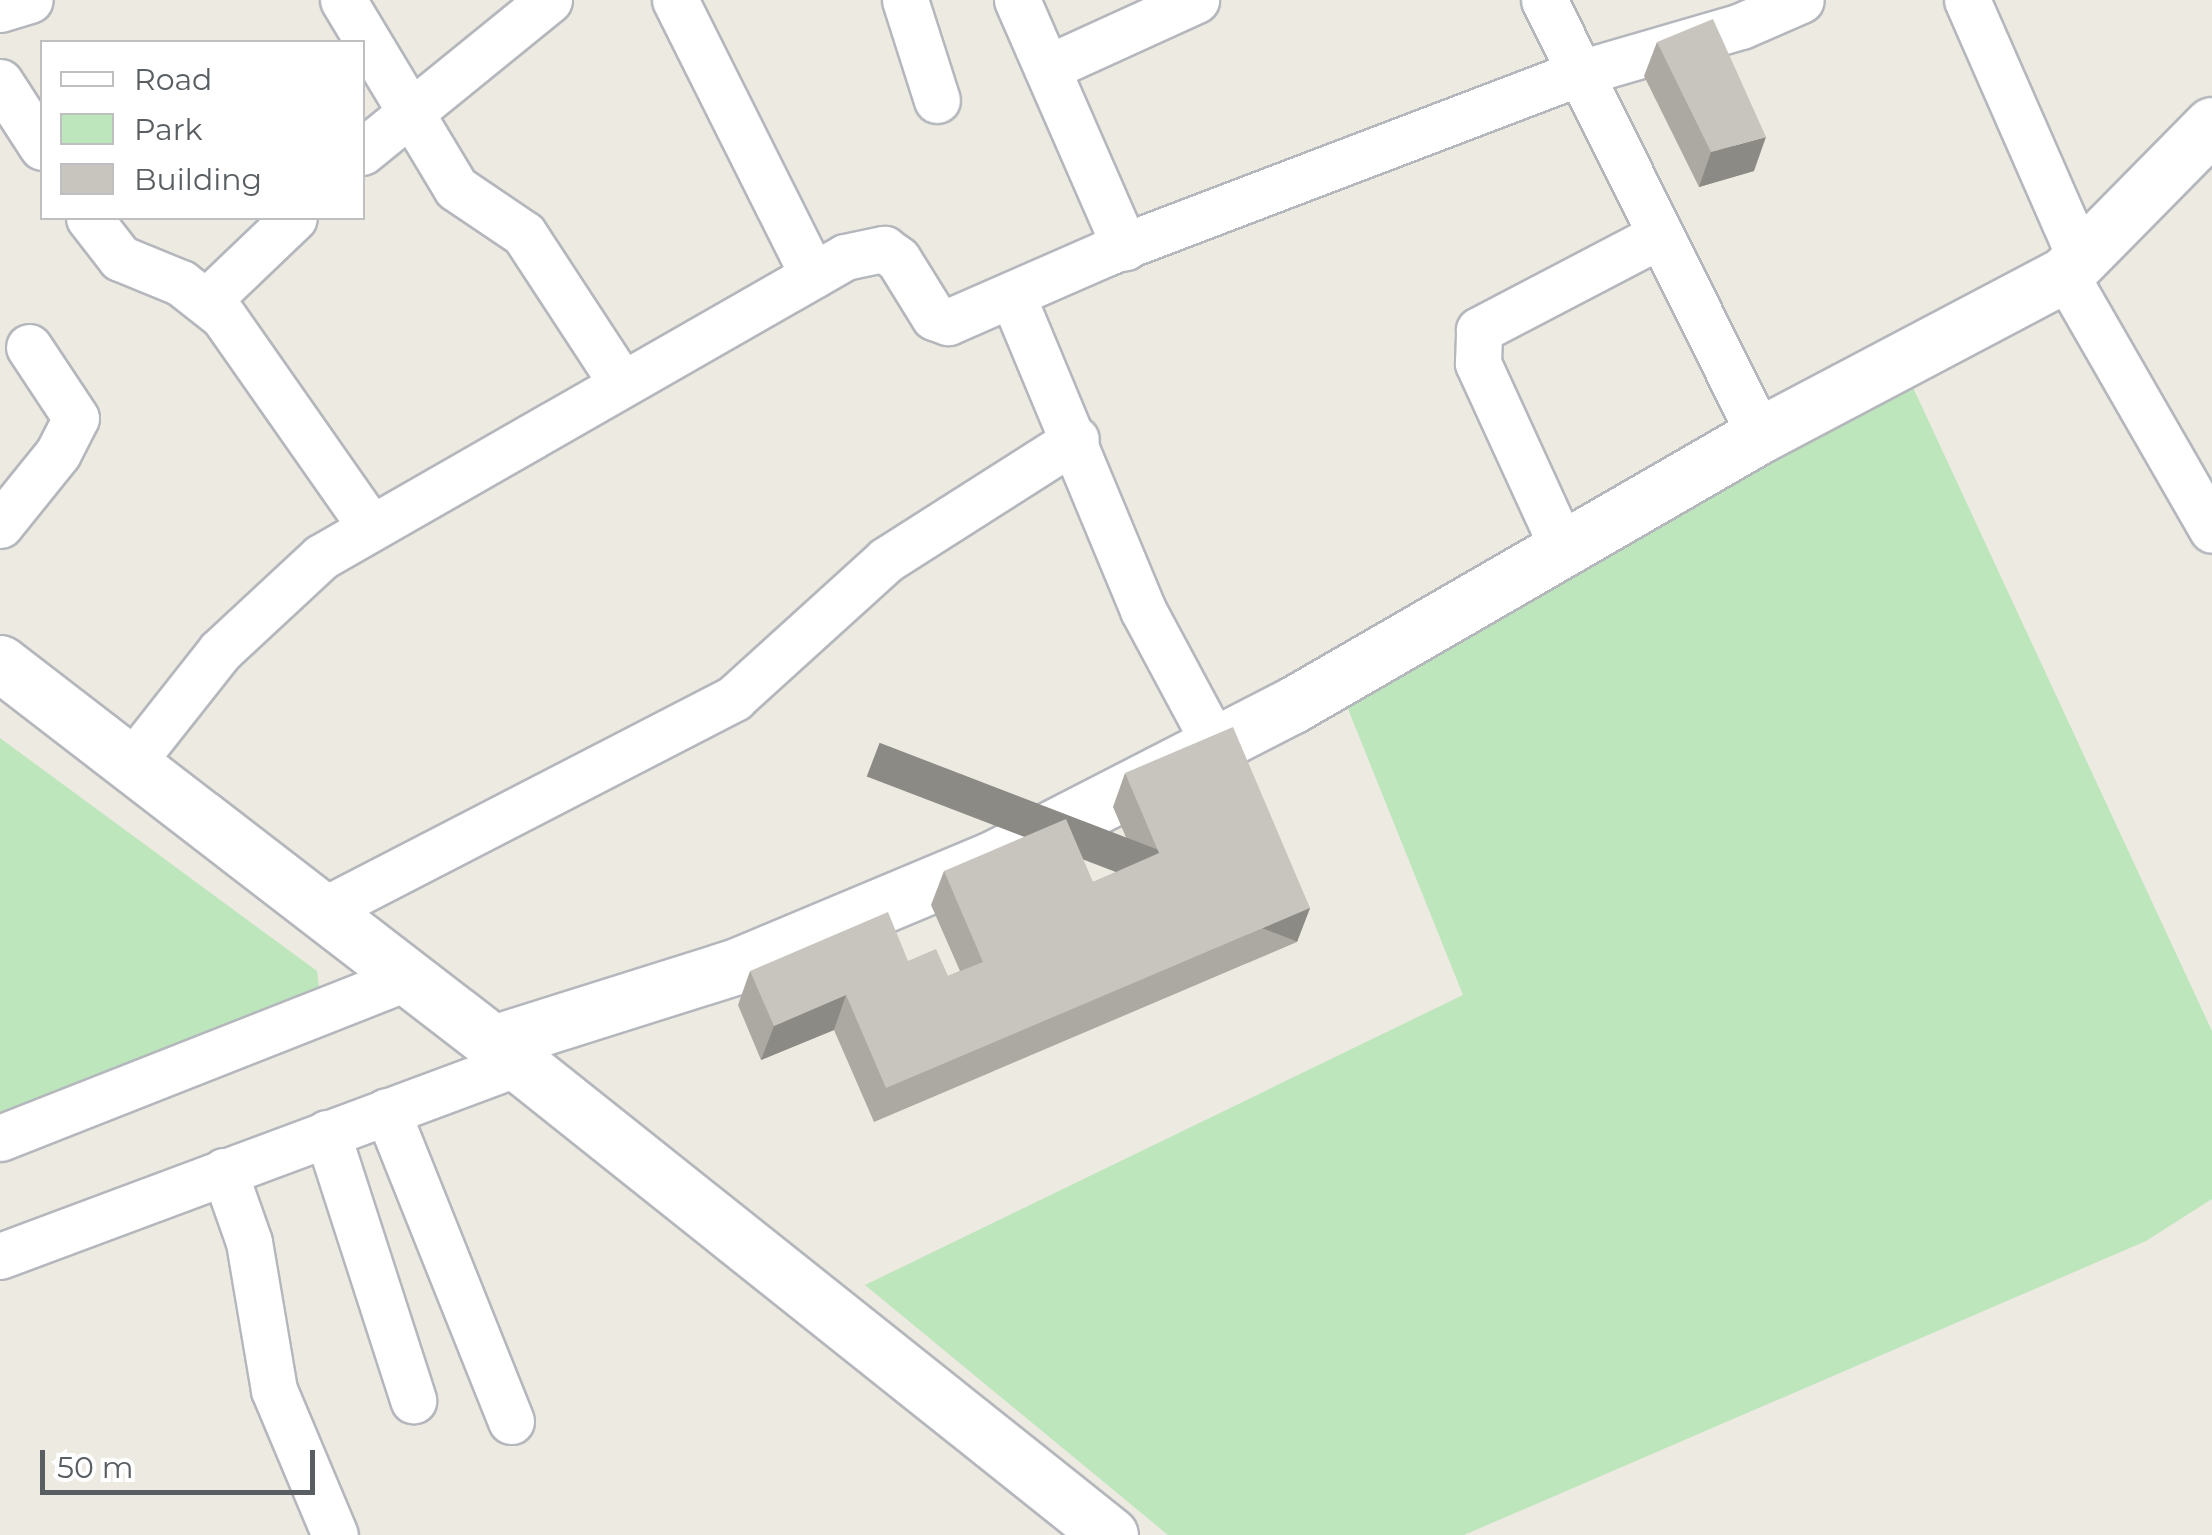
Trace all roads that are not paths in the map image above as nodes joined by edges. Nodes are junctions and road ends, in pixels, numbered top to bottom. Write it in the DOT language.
graph roads {
  1 [pos="30,0"];
  2 [pos="344,0"];
  3 [pos="549,0"];
  4 [pos="675,0"];
  5 [pos="905,0"];
  6 [pos="1017,0"];
  7 [pos="1196,0"];
  8 [pos="1544,0"];
  9 [pos="1801,0"];
  10 [pos="1967,0"];
  11 [pos="0,8"];
  12 [pos="1046,68"];
  13 [pos="1576,74"];
  14 [pos="0,82"];
  15 [pos="937,100"];
  16 [pos="407,116"];
  17 [pos="2210,134"];
  18 [pos="40,144"];
  19 [pos="365,150"];
  20 [pos="90,220"];
  21 [pos="292,220"];
  22 [pos="1659,236"];
  23 [pos="1125,246"];
  24 [pos="2073,267"];
  25 [pos="813,275"];
  26 [pos="1012,295"];
  27 [pos="207,301"];
  28 [pos="30,347"];
  29 [pos="622,384"];
  30 [pos="1760,435"];
  31 [pos="1076,439"];
  32 [pos="0,525"];
  33 [pos="371,528"];
  34 [pos="2212,530"];
  35 [pos="1564,551"];
  36 [pos="0,663"];
  37 [pos="1215,744"];
  38 [pos="130,765"];
  39 [pos="322,911"];
  40 [pos="408,978"];
  41 [pos="505,1053"];
  42 [pos="387,1111"];
  43 [pos="327,1133"];
  44 [pos="0,1138"];
  45 [pos="224,1171"];
  46 [pos="0,1256"];
  47 [pos="413,1400"];
  48 [pos="511,1421"];
  49 [pos="335,1535"];
  50 [pos="1110,1535"];
  1 -- 11 [label="street"];
  2 -- 16 [label="street"];
  3 -- 16 [label="street"];
  4 -- 25 [label="street"];
  5 -- 15 [label="street"];
  6 -- 12 [label="street"];
  7 -- 12 [label="street"];
  8 -- 13 [label="street"];
  9 -- 13 [label="street"];
  10 -- 24 [label="street"];
  12 -- 23 [label="street"];
  13 -- 22 [label="street"];
  13 -- 23 [label="street"];
  14 -- 18 [label="street"];
  16 -- 19 [label="street"];
  16 -- 29 [label="street"];
  17 -- 24 [label="street"];
  20 -- 27 [label="street"];
  21 -- 27 [label="street"];
  22 -- 30 [label="street"];
  22 -- 35 [label="street"];
  23 -- 26 [label="street"];
  24 -- 30 [label="street"];
  24 -- 34 [label="street"];
  25 -- 26 [label="street"];
  25 -- 29 [label="street"];
  26 -- 31 [label="street"];
  27 -- 33 [label="street"];
  28 -- 32 [label="street"];
  29 -- 33 [label="street"];
  30 -- 35 [label="street"];
  31 -- 37 [label="street"];
  31 -- 39 [label="street"];
  33 -- 38 [label="street"];
  35 -- 37 [label="street"];
  36 -- 38 [label="street"];
  37 -- 41 [label="street"];
  38 -- 39 [label="street"];
  39 -- 40 [label="street"];
  40 -- 41 [label="street"];
  40 -- 44 [label="street"];
  41 -- 42 [label="street"];
  41 -- 50 [label="street"];
  42 -- 43 [label="street"];
  42 -- 48 [label="street"];
  43 -- 45 [label="street"];
  43 -- 47 [label="street"];
  45 -- 46 [label="street"];
  45 -- 49 [label="street"];
}
